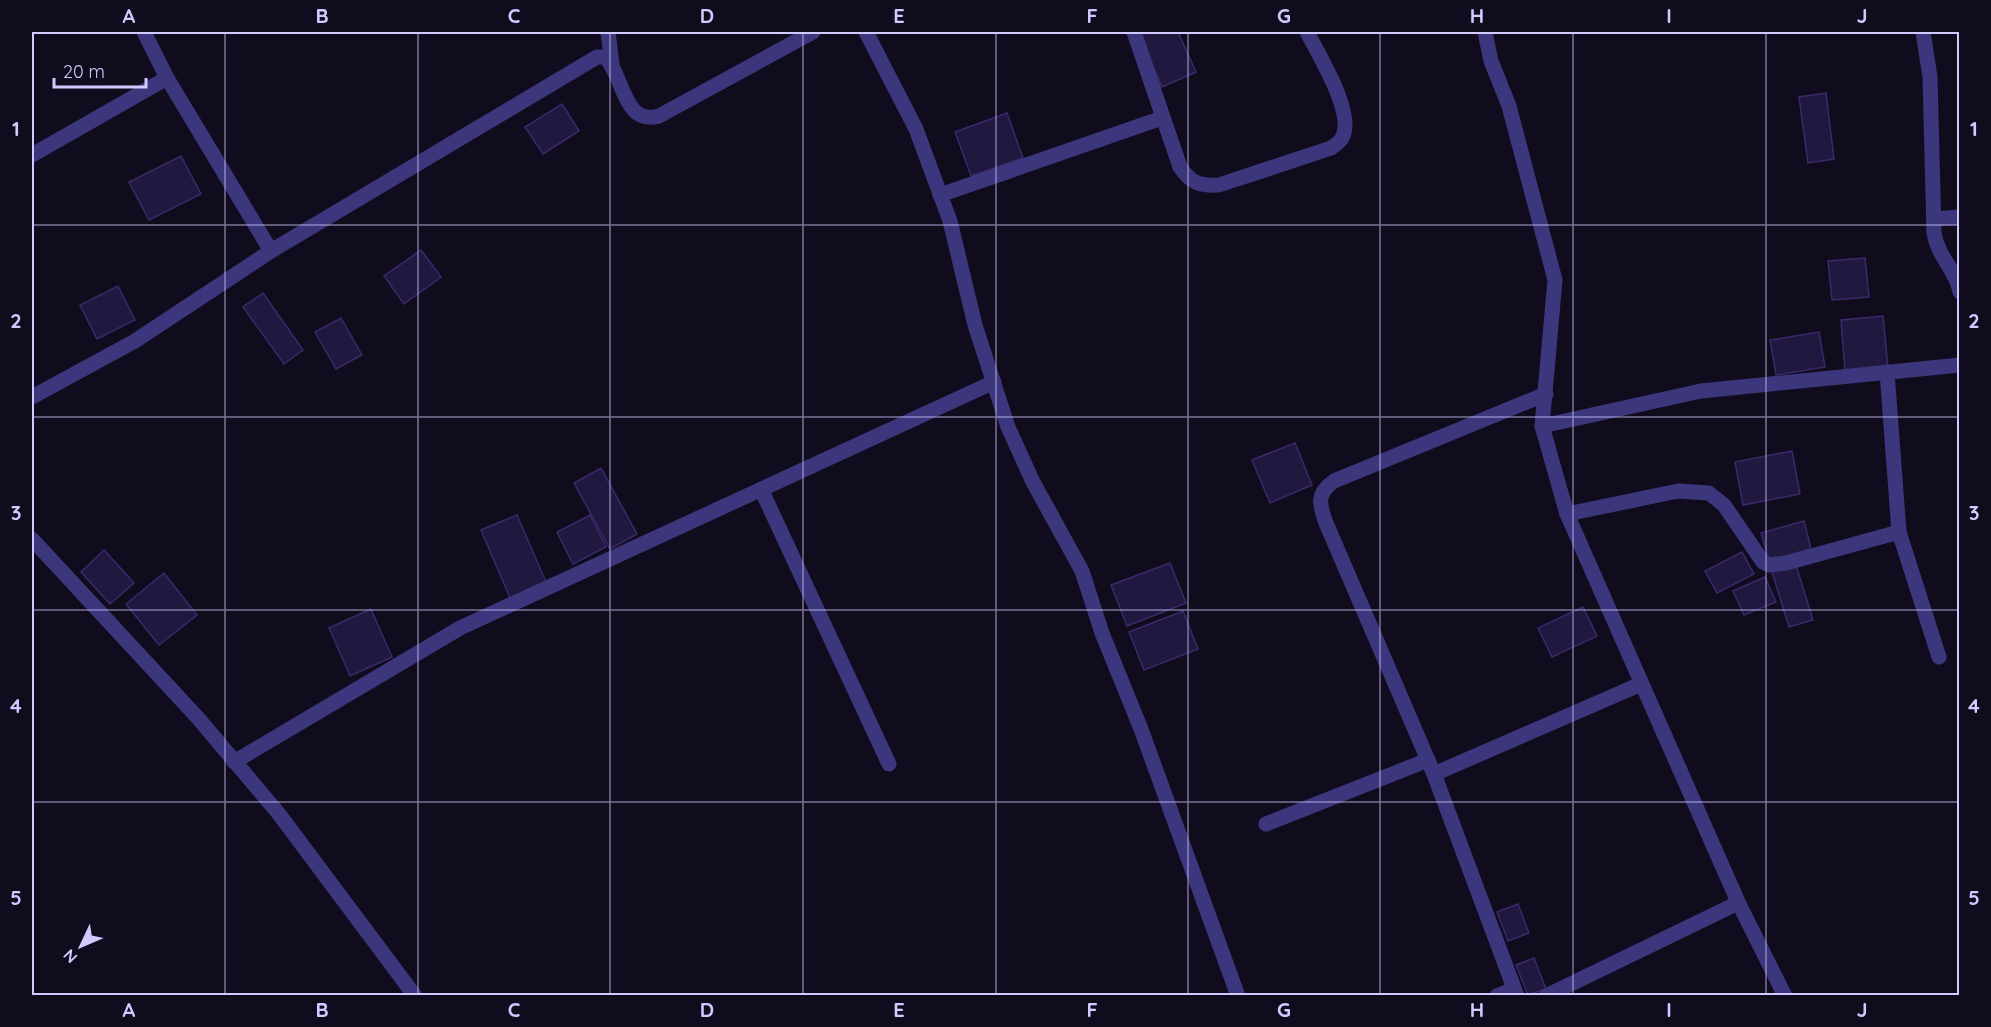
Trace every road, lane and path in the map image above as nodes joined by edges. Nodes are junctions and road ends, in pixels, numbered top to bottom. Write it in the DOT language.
graph roads {
  1 [pos="144,32"];
  2 [pos="608,32"];
  3 [pos="813,32"];
  4 [pos="866,32"];
  5 [pos="1134,32"];
  6 [pos="1307,32"];
  7 [pos="1485,32"];
  8 [pos="1923,32"];
  9 [pos="612,64"];
  10 [pos="167,78"];
  11 [pos="1162,118"];
  12 [pos="32,155"];
  13 [pos="940,195"];
  14 [pos="1959,217"];
  15 [pos="1934,219"];
  16 [pos="271,251"];
  17 [pos="1959,292"];
  18 [pos="1959,365"];
  19 [pos="1887,372"];
  20 [pos="994,382"];
  21 [pos="1546,394"];
  22 [pos="32,397"];
  23 [pos="1542,426"];
  24 [pos="761,489"];
  25 [pos="1567,514"];
  26 [pos="1899,532"];
  27 [pos="32,538"];
  28 [pos="1939,657"];
  29 [pos="1641,684"];
  30 [pos="234,762"];
  31 [pos="889,764"];
  32 [pos="1431,767"];
  33 [pos="1266,824"];
  34 [pos="1738,903"];
  35 [pos="1516,992"];
  36 [pos="415,996"];
  37 [pos="1238,996"];
  38 [pos="1497,996"];
  39 [pos="1546,996"];
  40 [pos="1785,996"];
  1 -- 10 [label="street"];
  2 -- 9 [label="street"];
  3 -- 9 [label="street"];
  4 -- 13 [label="street"];
  5 -- 11 [label="street"];
  6 -- 11 [label="street"];
  7 -- 21 [label="street"];
  8 -- 15 [label="street"];
  9 -- 16 [label="street"];
  10 -- 12 [label="street"];
  10 -- 16 [label="street"];
  11 -- 13 [label="street"];
  13 -- 20 [label="street"];
  14 -- 15 [label="street"];
  15 -- 17 [label="street"];
  16 -- 22 [label="street"];
  18 -- 19 [label="street"];
  19 -- 23 [label="street"];
  19 -- 26 [label="street"];
  20 -- 24 [label="street"];
  20 -- 37 [label="street"];
  21 -- 23 [label="street"];
  21 -- 32 [label="street"];
  23 -- 25 [label="street"];
  24 -- 30 [label="street"];
  24 -- 31 [label="street"];
  25 -- 26 [label="street"];
  25 -- 29 [label="street"];
  26 -- 28 [label="street"];
  27 -- 30 [label="street"];
  29 -- 32 [label="street"];
  29 -- 34 [label="street"];
  30 -- 36 [label="street"];
  32 -- 33 [label="street"];
  32 -- 35 [label="street"];
  34 -- 39 [label="street"];
  34 -- 40 [label="street"];
  35 -- 38 [label="street"];
}
